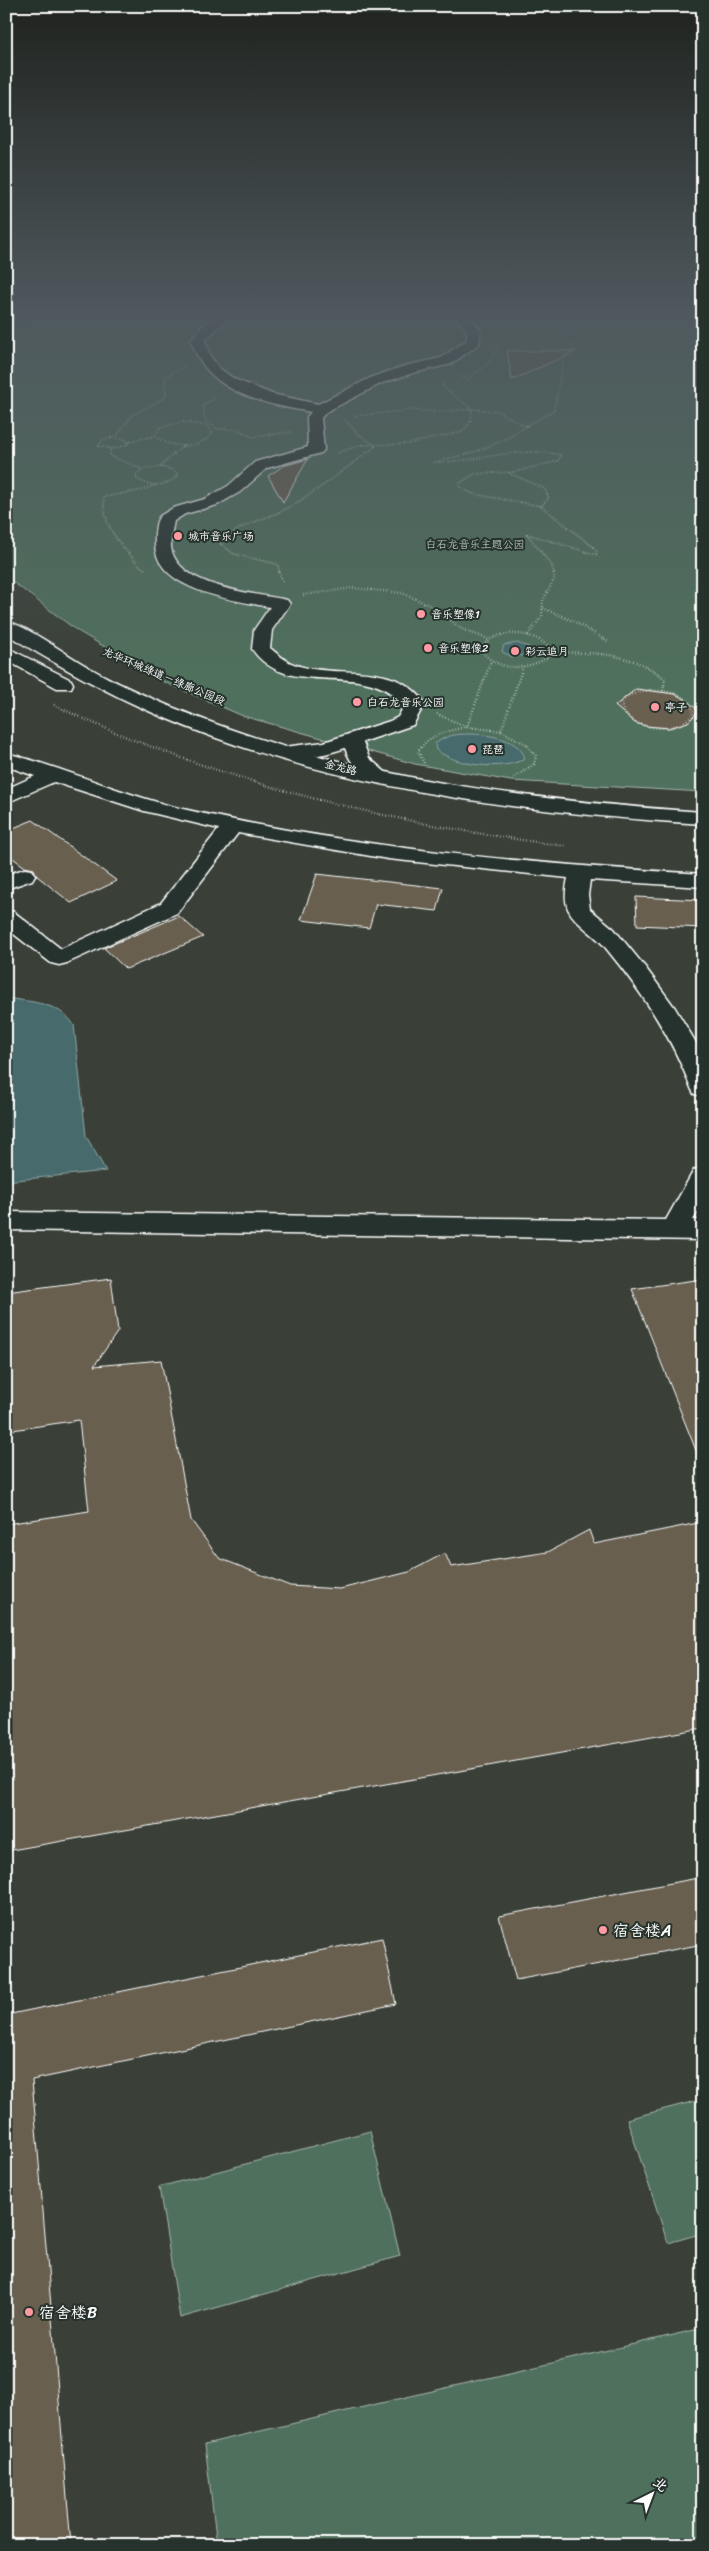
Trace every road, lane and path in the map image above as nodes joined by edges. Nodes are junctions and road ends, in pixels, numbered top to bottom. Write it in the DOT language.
graph roads {
  1 [pos="211,435"];
  2 [pos="249,435"];
  3 [pos="269,435"];
  4 [pos="305,435"];
  5 [pos="362,435"];
  6 [pos="450,435"];
  7 [pos="516,435"];
  8 [pos="155,436"];
  9 [pos="116,437"];
  10 [pos="314,438"];
  11 [pos="128,442"];
  12 [pos="184,445"];
  13 [pos="376,446"];
  14 [pos="110,449"];
  15 [pos="161,467"];
  16 [pos="143,469"];
  17 [pos="509,473"];
  18 [pos="473,475"];
  19 [pos="480,477"];
  20 [pos="156,485"];
  21 [pos="104,497"];
  22 [pos="528,500"];
  23 [pos="533,505"];
  24 [pos="541,506"];
  25 [pos="285,602"];
  26 [pos="542,608"];
  27 [pos="6,626"];
  28 [pos="528,635"];
  29 [pos="488,639"];
  30 [pos="609,642"];
  31 [pos="6,652"];
  32 [pos="550,652"];
  33 [pos="491,660"];
  34 [pos="524,667"];
  35 [pos="663,691"];
  36 [pos="415,704"];
  37 [pos="467,727"];
  38 [pos="501,731"];
  39 [pos="352,738"];
  40 [pos="283,752"];
  41 [pos="6,759"];
  42 [pos="424,759"];
  43 [pos="54,775"];
  44 [pos="382,777"];
  45 [pos="510,781"];
  46 [pos="6,797"];
  47 [pos="703,818"];
  48 [pos="232,826"];
  49 [pos="703,834"];
  50 [pos="580,874"];
  51 [pos="703,881"];
  52 [pos="6,917"];
  53 [pos="703,1088"];
  54 [pos="703,1176"];
  55 [pos="6,1221"];
  56 [pos="674,1229"];
  57 [pos="703,1230"];
  1 -- 12 [label="path"];
  2 -- 3 [label="path"];
  4 -- 10 [label="path"];
  5 -- 13 [label="path"];
  6 -- 13 [label="path"];
  7 -- 17 [label="path"];
  8 -- 11 [label="path"];
  8 -- 12 [label="path"];
  9 -- 11 [label="path"];
  9 -- 14 [label="path"];
  10 -- 13 [label="path"];
  10 -- 25 [label="main road"];
  11 -- 14 [label="path"];
  12 -- 15 [label="path"];
  13 -- 25 [label="path"];
  14 -- 16 [label="path"];
  15 -- 16 [label="path"];
  15 -- 20 [label="path"];
  16 -- 20 [label="path"];
  17 -- 18 [label="path"];
  17 -- 24 [label="path"];
  18 -- 19 [label="path"];
  18 -- 23 [label="path"];
  20 -- 21 [label="path"];
  22 -- 23 [label="path"];
  23 -- 24 [label="path"];
  24 -- 26 [label="path"];
  25 -- 29 [label="path"];
  25 -- 36 [label="main road"];
  26 -- 28 [label="path"];
  26 -- 30 [label="path"];
  27 -- 40 [label="main road, 金龙路"];
  28 -- 29 [label="path"];
  28 -- 32 [label="path"];
  29 -- 33 [label="path"];
  31 -- 49 [label="main road, 金龙路"];
  32 -- 34 [label="path"];
  32 -- 35 [label="path"];
  33 -- 34 [label="path"];
  33 -- 37 [label="path"];
  34 -- 38 [label="path"];
  35 -- 35 [label="path"];
  36 -- 37 [label="path"];
  36 -- 39 [label="main road"];
  37 -- 38 [label="path"];
  37 -- 42 [label="path"];
  38 -- 45 [label="path"];
  39 -- 40 [label="main road"];
  39 -- 44 [label="main road"];
  40 -- 44 [label="main road, 金龙路"];
  41 -- 43 [label="main road"];
  43 -- 46 [label="main road"];
  43 -- 48 [label="main road"];
  44 -- 47 [label="main road, 金龙路"];
  48 -- 50 [label="main road"];
  48 -- 52 [label="main road"];
  50 -- 51 [label="main road"];
  50 -- 53 [label="main road"];
  54 -- 56 [label="main road"];
  55 -- 56 [label="main road"];
  56 -- 57 [label="main road"];
}
